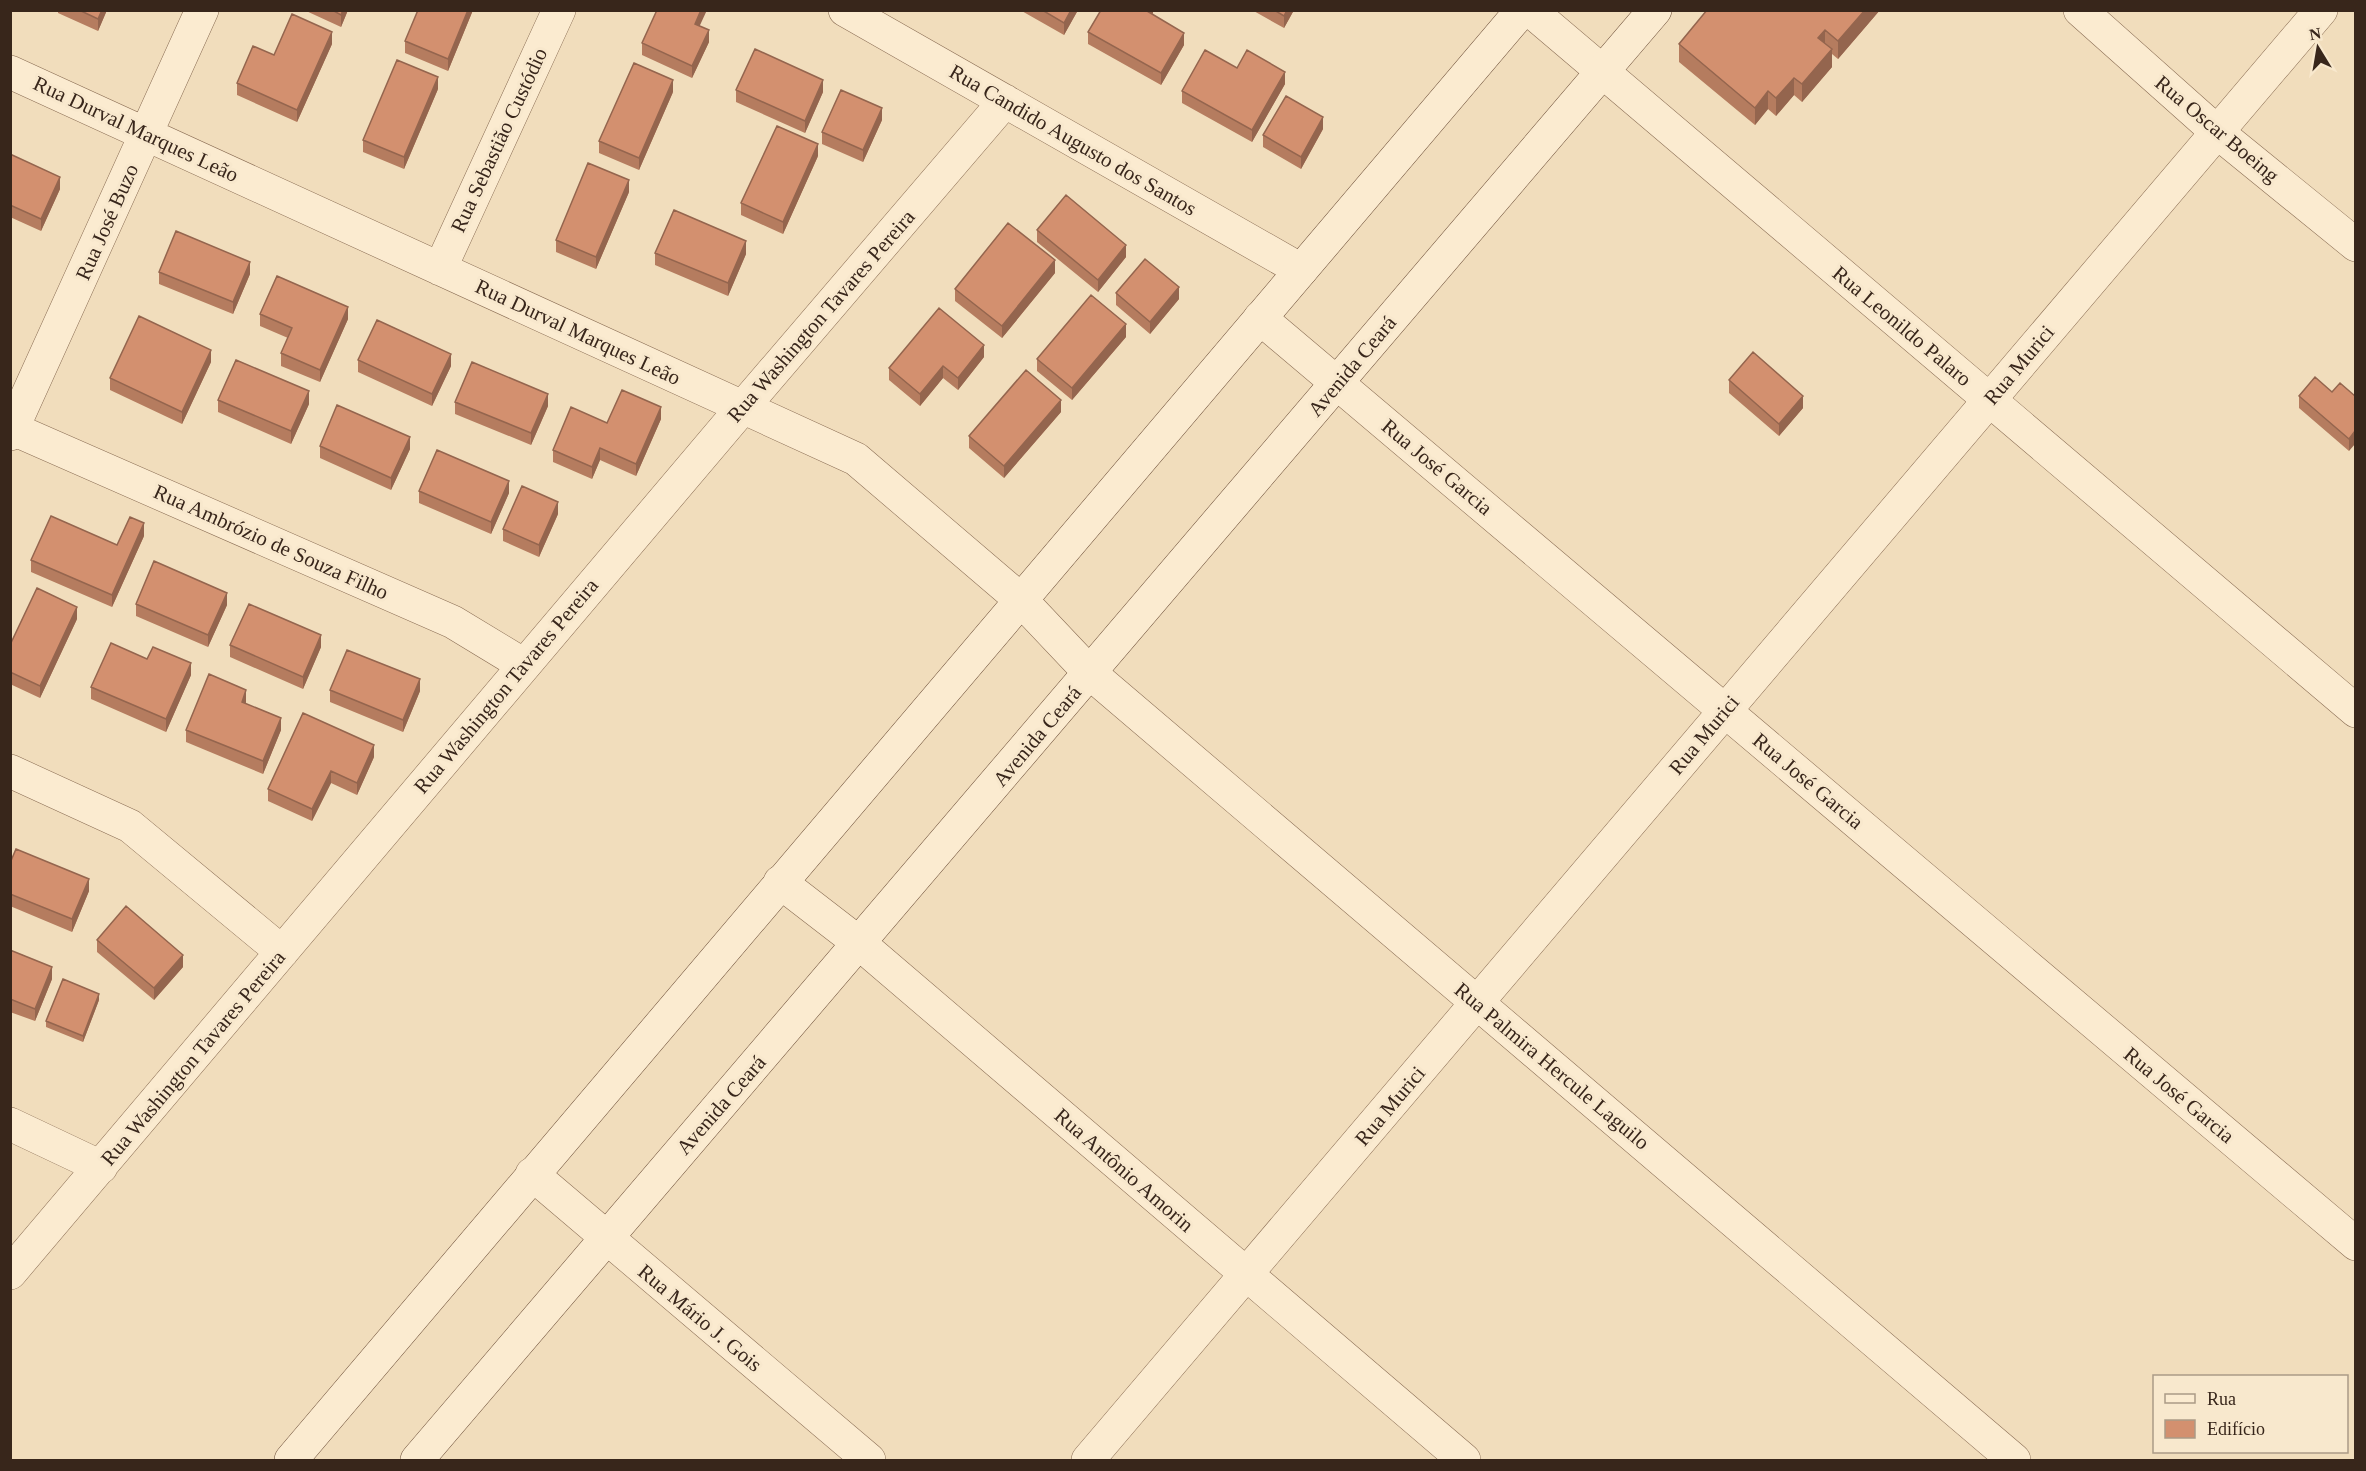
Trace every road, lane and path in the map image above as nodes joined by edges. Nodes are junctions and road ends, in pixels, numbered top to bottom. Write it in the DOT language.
graph roads {
  1 [pos="202,10"];
  2 [pos="559,10"];
  3 [pos="845,10"];
  4 [pos="1522,10"];
  5 [pos="1530,10"];
  6 [pos="1655,10"];
  7 [pos="2080,10"];
  8 [pos="2321,10"];
  9 [pos="10,72"];
  10 [pos="1603,72"];
  11 [pos="1005,101"];
  12 [pos="2217,132"];
  13 [pos="147,134"];
  14 [pos="2355,245"];
  15 [pos="440,268"];
  16 [pos="1301,270"];
  17 [pos="1260,318"];
  18 [pos="1338,383"];
  19 [pos="1989,400"];
  20 [pos="743,407"];
  21 [pos="12,432"];
  22 [pos="1021,600"];
  23 [pos="524,665"];
  24 [pos="1090,673"];
  25 [pos="1725,711"];
  26 [pos="2355,711"];
  27 [pos="10,771"];
  28 [pos="780,882"];
  29 [pos="859,944"];
  30 [pos="282,952"];
  31 [pos="1477,1002"];
  32 [pos="10,1124"];
  33 [pos="101,1167"];
  34 [pos="532,1174"];
  35 [pos="607,1239"];
  36 [pos="2355,1244"];
  37 [pos="10,1273"];
  38 [pos="1246,1275"];
  39 [pos="291,1461"];
  40 [pos="417,1461"];
  41 [pos="869,1461"];
  42 [pos="1088,1461"];
  43 [pos="1464,1461"];
  44 [pos="2014,1461"];
  1 -- 13 [label="street, Rua José Buzo"];
  2 -- 15 [label="street, Rua Sebastião Custódio"];
  3 -- 11 [label="street, Rua Candido Augusto dos Santos"];
  4 -- 16 [label="street"];
  5 -- 10 [label="street, Rua Leonildo Palaro"];
  6 -- 10 [label="street, Avenida Ceará"];
  7 -- 12 [label="street, Rua Oscar Boeing"];
  8 -- 12 [label="street, Rua Murici"];
  9 -- 13 [label="street, Rua Durval Marques Leão"];
  10 -- 18 [label="street, Avenida Ceará"];
  10 -- 19 [label="street, Rua Leonildo Palaro"];
  11 -- 16 [label="street, Rua Candido Augusto dos Santos"];
  11 -- 20 [label="street, Rua Washington Tavares Pereira"];
  12 -- 14 [label="street, Rua Oscar Boeing"];
  12 -- 19 [label="street, Rua Murici"];
  13 -- 15 [label="street, Rua Durval Marques Leão"];
  13 -- 21 [label="street, Rua José Buzo"];
  15 -- 20 [label="street, Rua Durval Marques Leão"];
  16 -- 17 [label="street"];
  17 -- 18 [label="street, Rua José Garcia"];
  17 -- 22 [label="street"];
  18 -- 24 [label="street, Avenida Ceará"];
  18 -- 25 [label="street, Rua José Garcia"];
  19 -- 25 [label="street, Rua Murici"];
  19 -- 26 [label="street, Rua Leonildo Palaro"];
  20 -- 22 [label="street, Rua Durval Marques Leão"];
  20 -- 23 [label="street, Rua Washington Tavares Pereira"];
  21 -- 23 [label="street, Rua Ambrózio de Souza Filho"];
  22 -- 24 [label="street, Rua Durval Marques Leão"];
  22 -- 28 [label="street"];
  23 -- 30 [label="street, Rua Washington Tavares Pereira"];
  24 -- 29 [label="street, Avenida Ceará"];
  24 -- 31 [label="street, Rua Palmira Hercule Laguilo"];
  25 -- 31 [label="street, Rua Murici"];
  25 -- 36 [label="street, Rua José Garcia"];
  27 -- 30 [label="street"];
  28 -- 29 [label="street, Rua Antônio Amorin"];
  28 -- 34 [label="street"];
  29 -- 35 [label="street, Avenida Ceará"];
  29 -- 38 [label="street, Rua Antônio Amorin"];
  30 -- 33 [label="street, Rua Washington Tavares Pereira"];
  31 -- 38 [label="street, Rua Murici"];
  31 -- 44 [label="street, Rua Palmira Hercule Laguilo"];
  32 -- 33 [label="street"];
  33 -- 37 [label="street, Rua Washington Tavares Pereira"];
  34 -- 35 [label="street, Rua Mário J. Gois"];
  34 -- 39 [label="street"];
  35 -- 40 [label="street, Avenida Ceará"];
  35 -- 41 [label="street, Rua Mário J. Gois"];
  38 -- 42 [label="street, Rua Murici"];
  38 -- 43 [label="street, Rua Antônio Amorin"];
}
